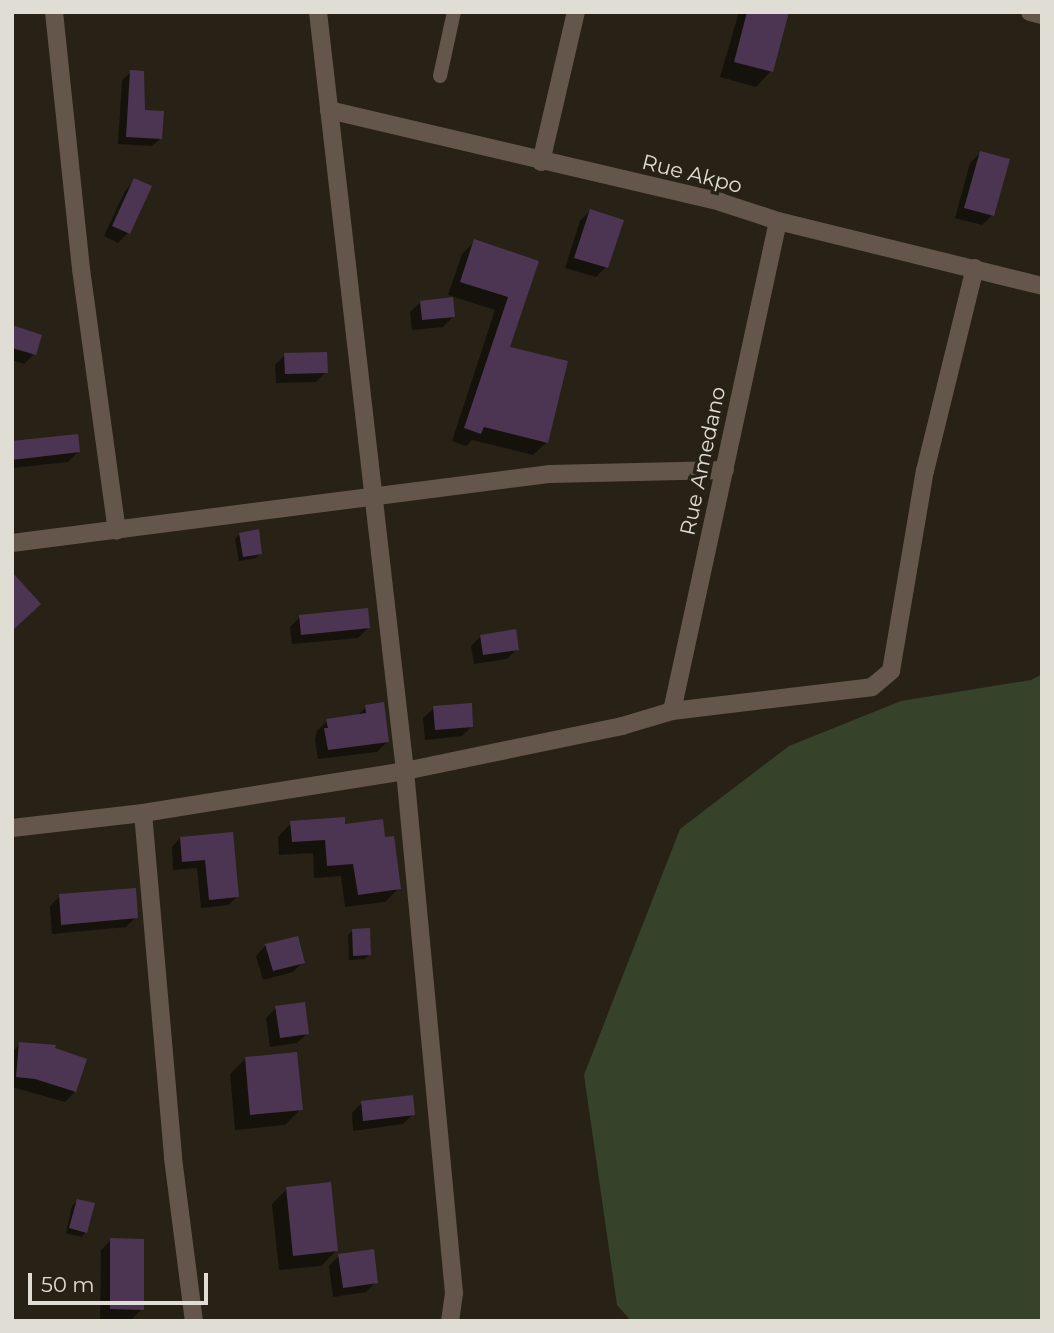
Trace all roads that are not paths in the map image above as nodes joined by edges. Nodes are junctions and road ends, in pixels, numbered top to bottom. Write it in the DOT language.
graph roads {
  1 [pos="54,12"];
  2 [pos="318,12"];
  3 [pos="454,12"];
  4 [pos="576,12"];
  5 [pos="1030,12"];
  6 [pos="1042,15"];
  7 [pos="439,76"];
  8 [pos="329,110"];
  9 [pos="541,162"];
  10 [pos="778,221"];
  11 [pos="975,268"];
  12 [pos="1042,286"];
  13 [pos="725,470"];
  14 [pos="376,495"];
  15 [pos="117,531"];
  16 [pos="12,543"];
  17 [pos="672,710"];
  18 [pos="405,771"];
  19 [pos="143,813"];
  20 [pos="12,828"];
  21 [pos="194,1321"];
  22 [pos="450,1321"];
  1 -- 15 [label="street"];
  2 -- 8 [label="street"];
  3 -- 7 [label="lane"];
  4 -- 9 [label="street"];
  5 -- 6 [label="street"];
  8 -- 9 [label="street, Rue Akpo"];
  8 -- 14 [label="street"];
  9 -- 10 [label="street, Rue Akpo"];
  10 -- 11 [label="street, Rue Akpo"];
  10 -- 13 [label="street, Rue Amedano"];
  11 -- 12 [label="street, Rue Akpo"];
  11 -- 17 [label="street"];
  13 -- 14 [label="street"];
  13 -- 17 [label="street, Rue Amedano"];
  14 -- 15 [label="street"];
  14 -- 18 [label="street"];
  15 -- 16 [label="street"];
  17 -- 18 [label="street"];
  18 -- 19 [label="street"];
  18 -- 22 [label="street"];
  19 -- 20 [label="street"];
  19 -- 21 [label="street"];
}
